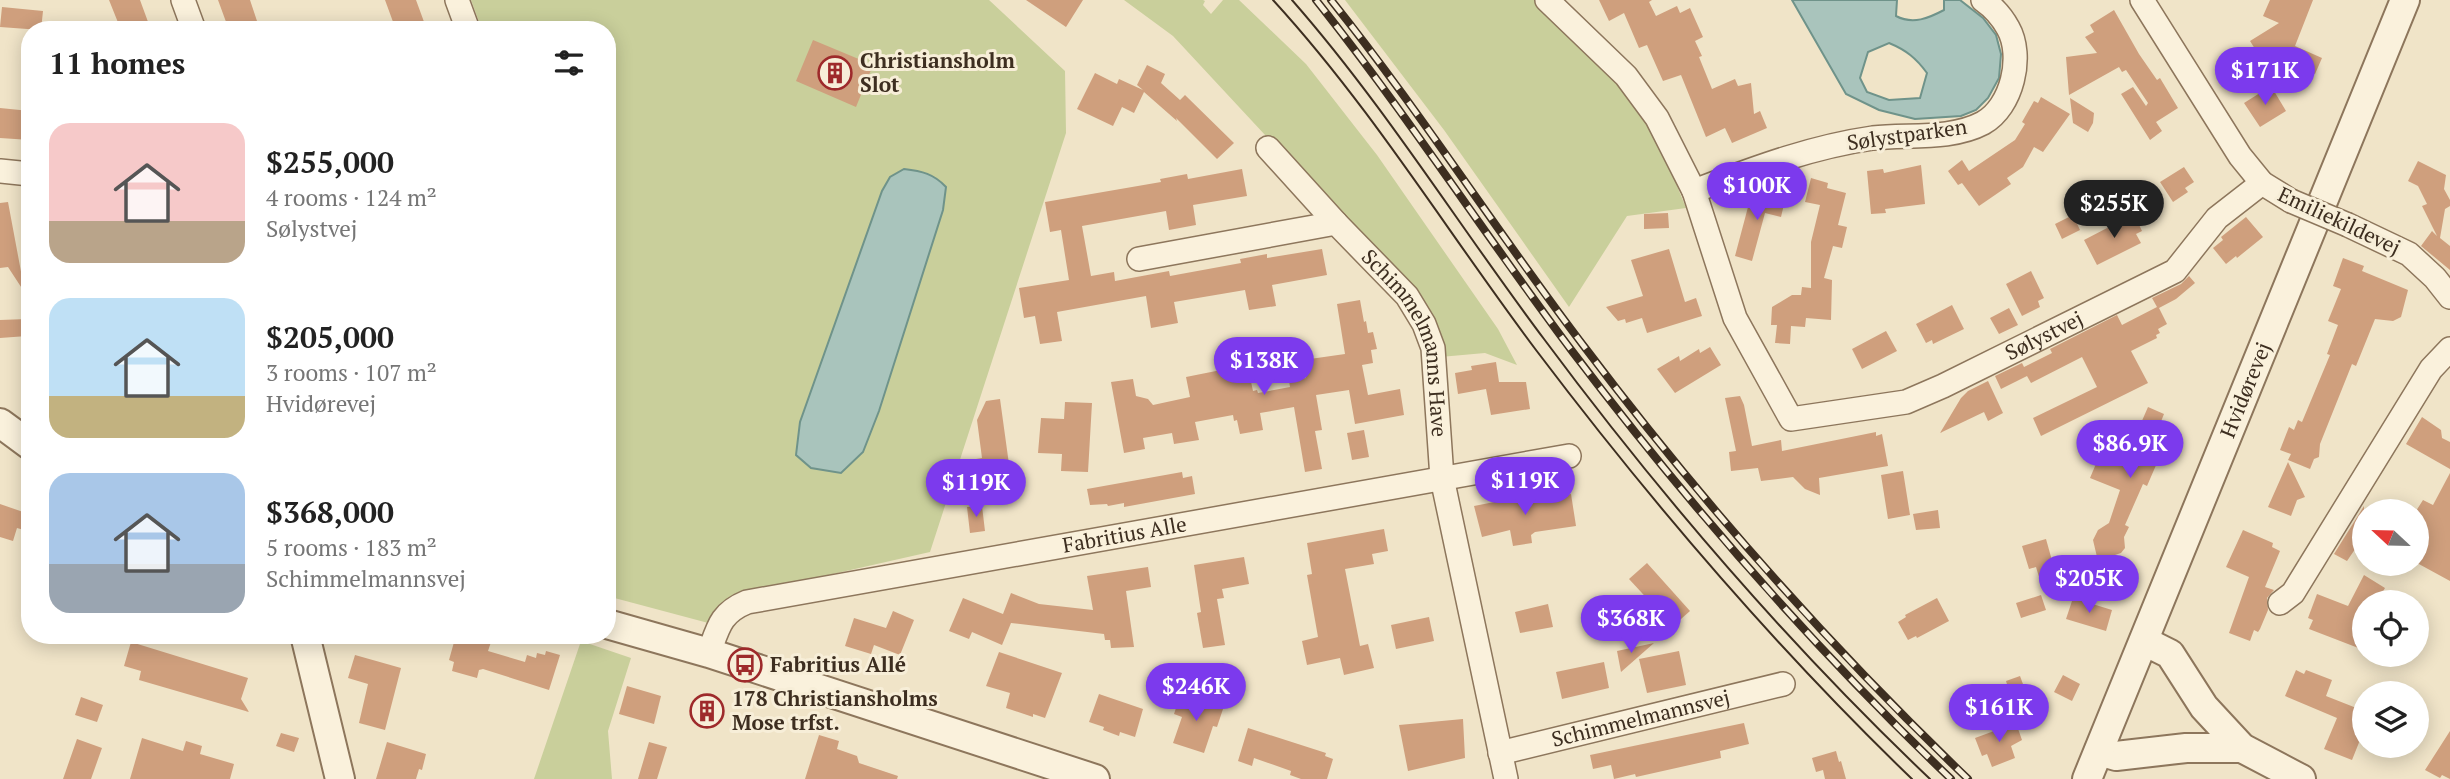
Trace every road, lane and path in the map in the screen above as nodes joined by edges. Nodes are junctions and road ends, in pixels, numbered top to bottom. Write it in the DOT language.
graph roads {
  1 [pos="183,0"];
  2 [pos="457,0"];
  3 [pos="1547,0"];
  4 [pos="1983,0"];
  5 [pos="2142,0"];
  6 [pos="2405,0"];
  7 [pos="191,21"];
  8 [pos="465,21"];
  9 [pos="1268,148"];
  10 [pos="0,171"];
  11 [pos="21,173"];
  12 [pos="2262,183"];
  13 [pos="1694,191"];
  14 [pos="1336,223"];
  15 [pos="1139,259"];
  16 [pos="2450,297"];
  17 [pos="2450,349"];
  18 [pos="2,430"];
  19 [pos="21,440"];
  20 [pos="1569,456"];
  21 [pos="1442,478"];
  22 [pos="2280,604"];
  23 [pos="616,627"];
  24 [pos="2144,641"];
  25 [pos="307,644"];
  26 [pos="709,653"];
  27 [pos="1783,684"];
  28 [pos="2242,748"];
  29 [pos="2099,751"];
  30 [pos="1500,753"];
  31 [pos="340,779"];
  32 [pos="1095,779"];
  33 [pos="1506,779"];
  34 [pos="2087,779"];
  35 [pos="2301,779"];
  1 -- 7 [label="street"];
  2 -- 8 [label="street"];
  3 -- 13 [label="street"];
  4 -- 13 [label="street, Sølystparken"];
  5 -- 12 [label="street, Emiliekildevej"];
  6 -- 24 [label="street, Hvidørevej"];
  9 -- 14 [label="street, Schimmelmanns Have"];
  10 -- 11 [label="street"];
  12 -- 13 [label="street, Sølystvej"];
  12 -- 16 [label="street, Emiliekildevej, bridge"];
  14 -- 15 [label="street"];
  14 -- 21 [label="street, Schimmelmanns Have"];
  17 -- 22 [label="street"];
  18 -- 19 [label="street"];
  20 -- 21 [label="street, Fabritius Alle"];
  21 -- 26 [label="street, Fabritius Alle"];
  21 -- 30 [label="street"];
  23 -- 26 [label="street"];
  24 -- 28 [label="street"];
  24 -- 29 [label="street, Hvidørevej"];
  25 -- 31 [label="street"];
  26 -- 32 [label="street"];
  27 -- 30 [label="street, Schimmelmannsvej"];
  28 -- 29 [label="street"];
  28 -- 35 [label="street"];
  29 -- 34 [label="street, Hvidørevej"];
  30 -- 33 [label="street"];
}
